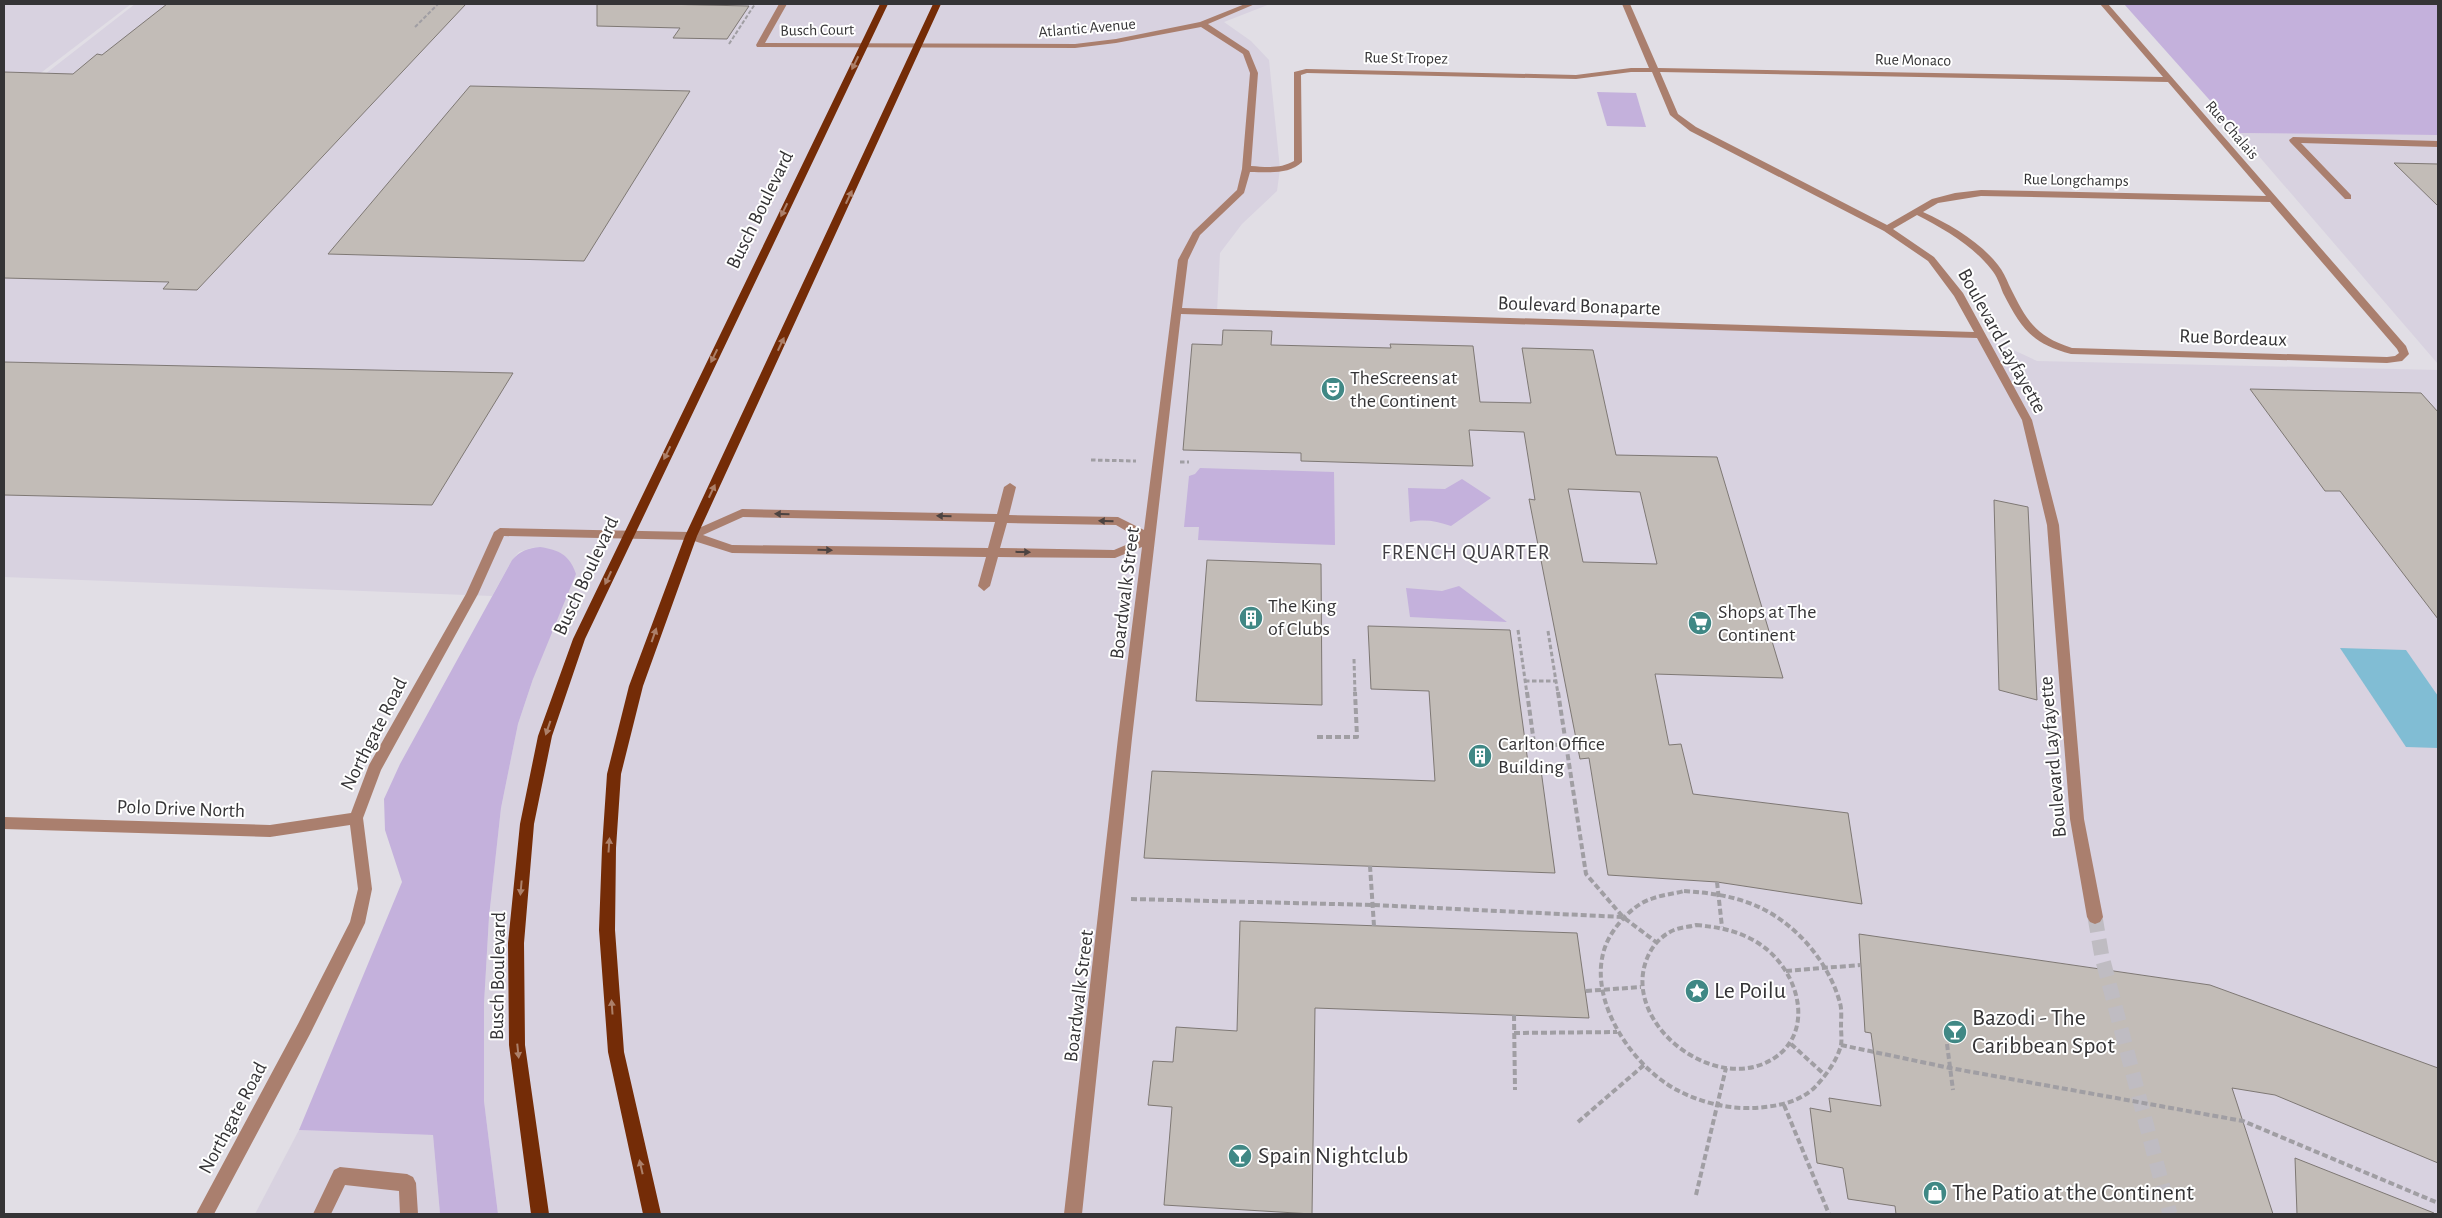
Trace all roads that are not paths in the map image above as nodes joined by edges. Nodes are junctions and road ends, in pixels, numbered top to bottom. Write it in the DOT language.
graph roads {
  1 [pos="783,4"];
  2 [pos="884,4"];
  3 [pos="937,4"];
  4 [pos="1250,4"];
  5 [pos="1626,4"];
  6 [pos="2104,4"];
  7 [pos="1202,24"];
  8 [pos="864,44"];
  9 [pos="920,44"];
  10 [pos="1656,70"];
  11 [pos="2170,80"];
  12 [pos="2438,144"];
  13 [pos="1246,169"];
  14 [pos="2348,197"];
  15 [pos="2273,199"];
  16 [pos="1917,212"];
  17 [pos="1887,229"];
  18 [pos="1177,311"];
  19 [pos="1981,335"];
  20 [pos="1010,487"];
  21 [pos="1001,517"];
  22 [pos="628,534"];
  23 [pos="691,536"];
  24 [pos="1150,540"];
  25 [pos="993,552"];
  26 [pos="984,586"];
  27 [pos="356,818"];
  28 [pos="4,823"];
  29 [pos="2095,916"];
  30 [pos="204,1214"];
  31 [pos="322,1214"];
  32 [pos="409,1214"];
  33 [pos="540,1214"];
  34 [pos="652,1214"];
  35 [pos="1073,1214"];
  1 -- 8 [label="street, Busch Court"];
  2 -- 8 [label="main road, Busch Boulevard"];
  3 -- 9 [label="main road"];
  4 -- 7 [label="street, Atlantic Avenue"];
  5 -- 10 [label="street, Boulevard Layfayette"];
  6 -- 11 [label="street"];
  7 -- 9 [label="street, Atlantic Avenue"];
  7 -- 13 [label="street, Boardwalk Street"];
  8 -- 9 [label="street, Busch Court"];
  8 -- 22 [label="main road, Busch Boulevard, one-way"];
  23 -- 9 [label="main road, one-way"];
  10 -- 11 [label="street, Rue Monaco"];
  10 -- 13 [label="street, Rue St Tropez"];
  10 -- 17 [label="street, Boulevard Layfayette"];
  11 -- 15 [label="street, Rue Chalais"];
  12 -- 14 [label="street"];
  13 -- 18 [label="street, Boardwalk Street"];
  15 -- 16 [label="street, Rue Longchamps"];
  15 -- 16 [label="street, Rue Bordeaux"];
  16 -- 17 [label="street, Rue Longchamps"];
  17 -- 19 [label="street, Boulevard Layfayette"];
  18 -- 19 [label="street, Boulevard Bonaparte"];
  18 -- 24 [label="street, Boardwalk Street"];
  19 -- 29 [label="street, Boulevard Layfayette"];
  20 -- 21 [label="street"];
  21 -- 23 [label="street, one-way"];
  24 -- 21 [label="street, one-way"];
  21 -- 25 [label="street"];
  22 -- 23 [label="street, Northgate Road"];
  22 -- 27 [label="street, Northgate Road"];
  22 -- 33 [label="main road, Busch Boulevard, one-way"];
  23 -- 25 [label="street, one-way"];
  34 -- 23 [label="main road, one-way"];
  25 -- 24 [label="street, one-way"];
  24 -- 35 [label="street, Boardwalk Street"];
  25 -- 26 [label="street"];
  27 -- 28 [label="street, Polo Drive North"];
  27 -- 30 [label="street, Northgate Road"];
  31 -- 32 [label="street"];
}
